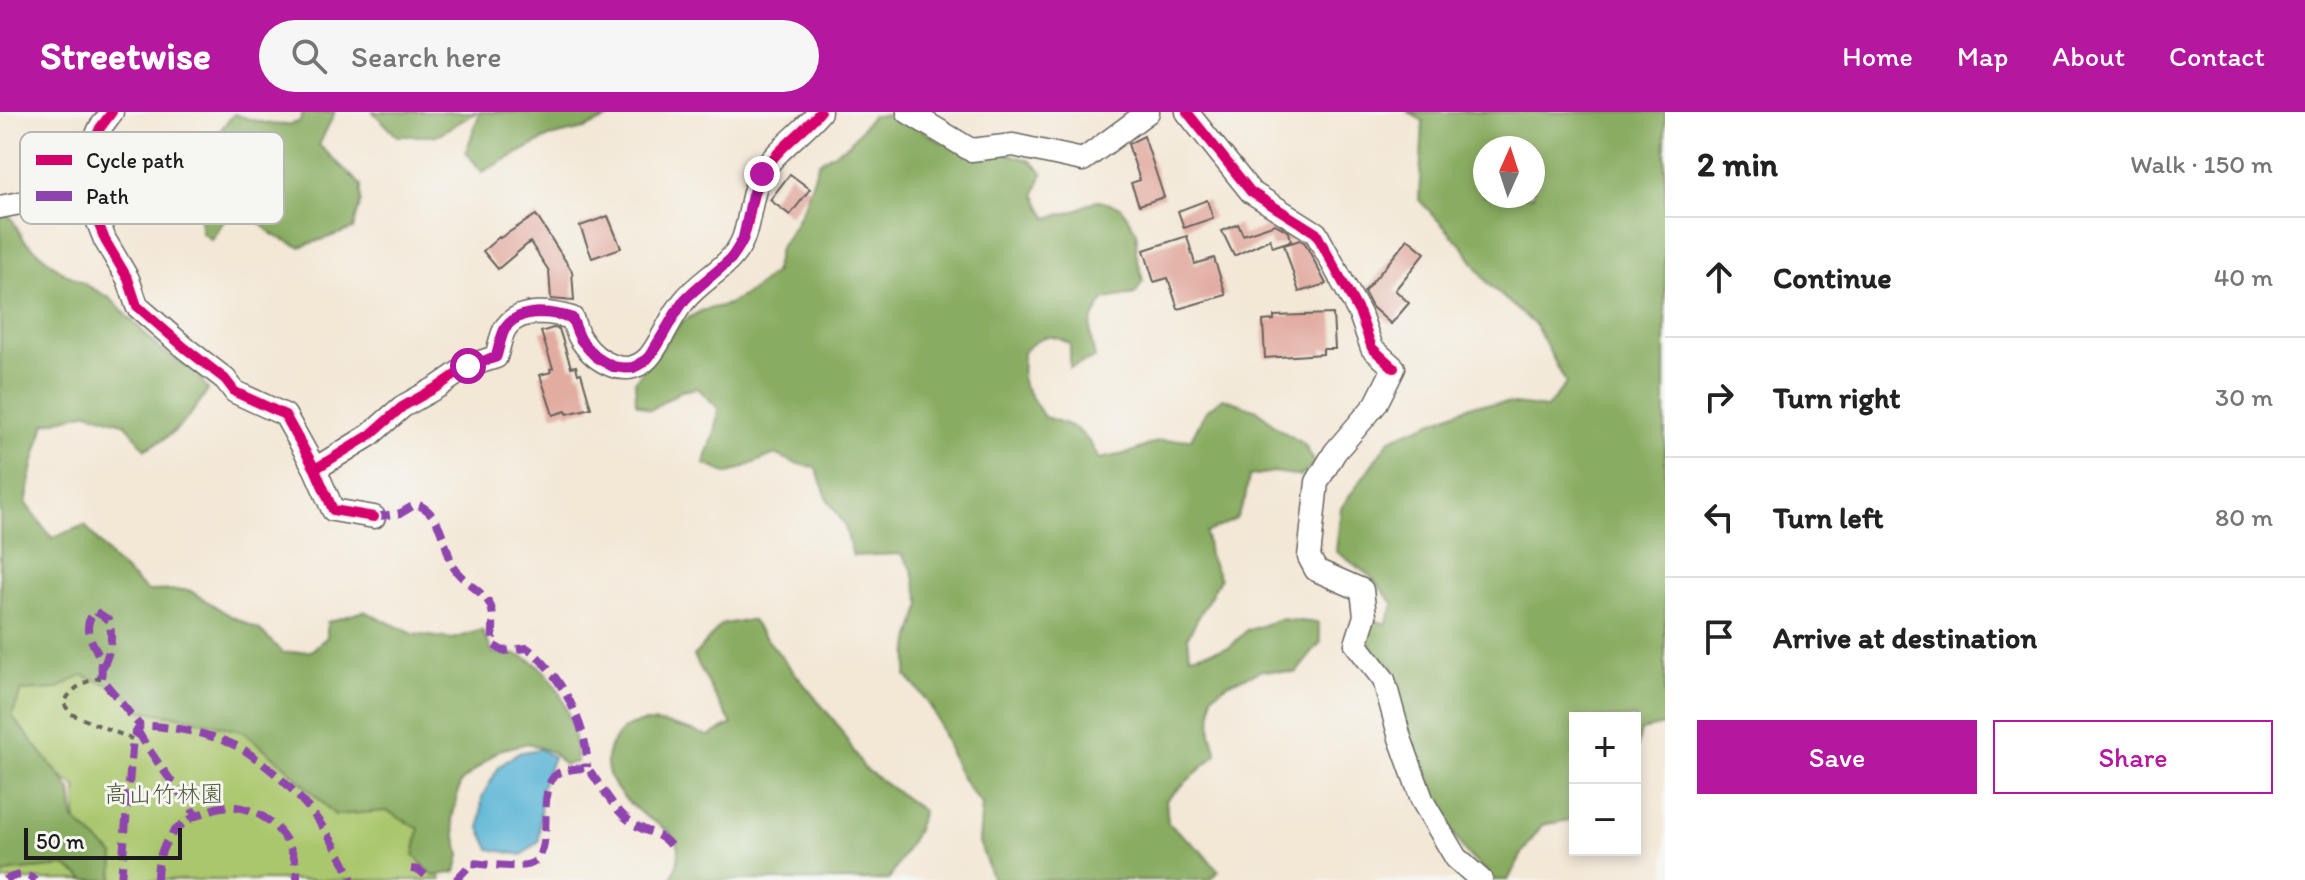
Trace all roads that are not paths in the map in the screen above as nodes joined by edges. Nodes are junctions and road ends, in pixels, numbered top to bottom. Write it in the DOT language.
graph roads {
  1 [pos="112,112"];
  2 [pos="820,112"];
  3 [pos="908,112"];
  4 [pos="1148,112"];
  5 [pos="1187,112"];
  6 [pos="98,132"];
  7 [pos="20,203"];
  8 [pos="0,207"];
  9 [pos="99,224"];
  10 [pos="315,469"];
  11 [pos="374,517"];
  12 [pos="1481,880"];
  1 -- 6 [label="street"];
  2 -- 10 [label="street"];
  3 -- 4 [label="street"];
  5 -- 12 [label="street"];
  7 -- 8 [label="street"];
  9 -- 10 [label="street"];
  10 -- 11 [label="street"];
}
